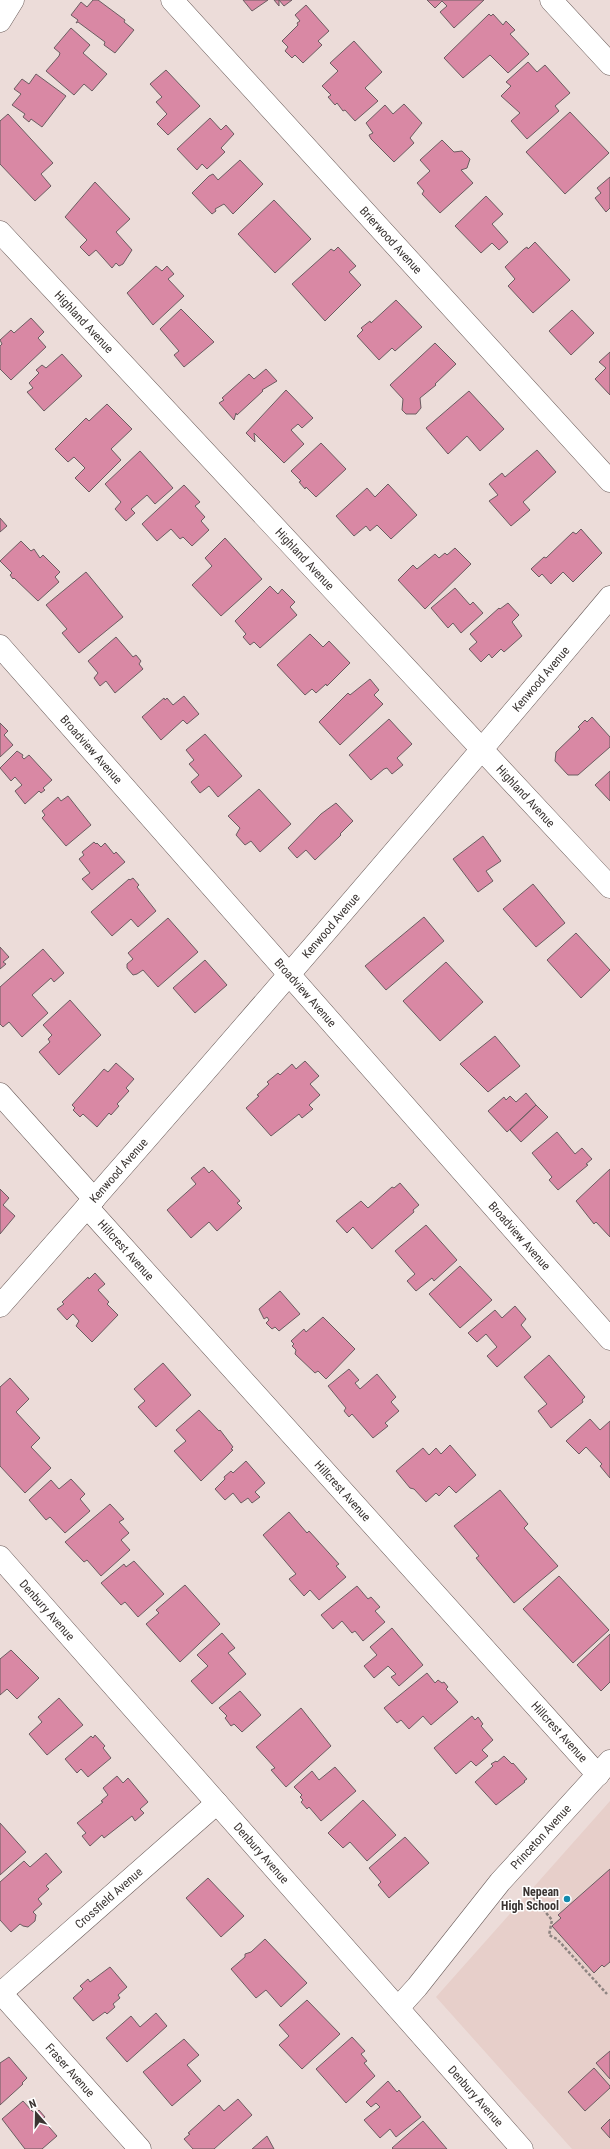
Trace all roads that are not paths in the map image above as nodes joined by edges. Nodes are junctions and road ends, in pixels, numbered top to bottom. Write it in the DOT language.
graph roads {
  1 [pos="13,0"];
  2 [pos="172,0"];
  3 [pos="551,0"];
  4 [pos="0,21"];
  5 [pos="610,64"];
  6 [pos="0,232"];
  7 [pos="610,481"];
  8 [pos="610,596"];
  9 [pos="0,646"];
  10 [pos="482,750"];
  11 [pos="610,887"];
  12 [pos="289,975"];
  13 [pos="0,1094"];
  14 [pos="90,1203"];
  15 [pos="0,1306"];
  16 [pos="610,1339"];
  17 [pos="0,1557"];
  18 [pos="604,1768"];
  19 [pos="217,1803"];
  20 [pos="0,1993"];
  21 [pos="398,2008"];
  22 [pos="140,2149"];
  23 [pos="522,2149"];
  1 -- 4 [label="street"];
  2 -- 7 [label="street, Brierwood Avenue"];
  3 -- 5 [label="street"];
  6 -- 10 [label="street, Highland Avenue"];
  8 -- 10 [label="street, Kenwood Avenue"];
  9 -- 12 [label="street, Broadview Avenue"];
  10 -- 11 [label="street, Highland Avenue"];
  10 -- 12 [label="street, Kenwood Avenue"];
  12 -- 14 [label="street, Kenwood Avenue"];
  12 -- 16 [label="street, Broadview Avenue"];
  13 -- 14 [label="street, Hillcrest Avenue"];
  14 -- 15 [label="street, Kenwood Avenue"];
  14 -- 18 [label="street, Hillcrest Avenue"];
  17 -- 19 [label="street, Denbury Avenue"];
  18 -- 21 [label="street, Princeton Avenue"];
  19 -- 20 [label="street, Crossfield Avenue"];
  19 -- 21 [label="street, Denbury Avenue"];
  20 -- 22 [label="street, Fraser Avenue"];
  21 -- 23 [label="street, Denbury Avenue"];
}
